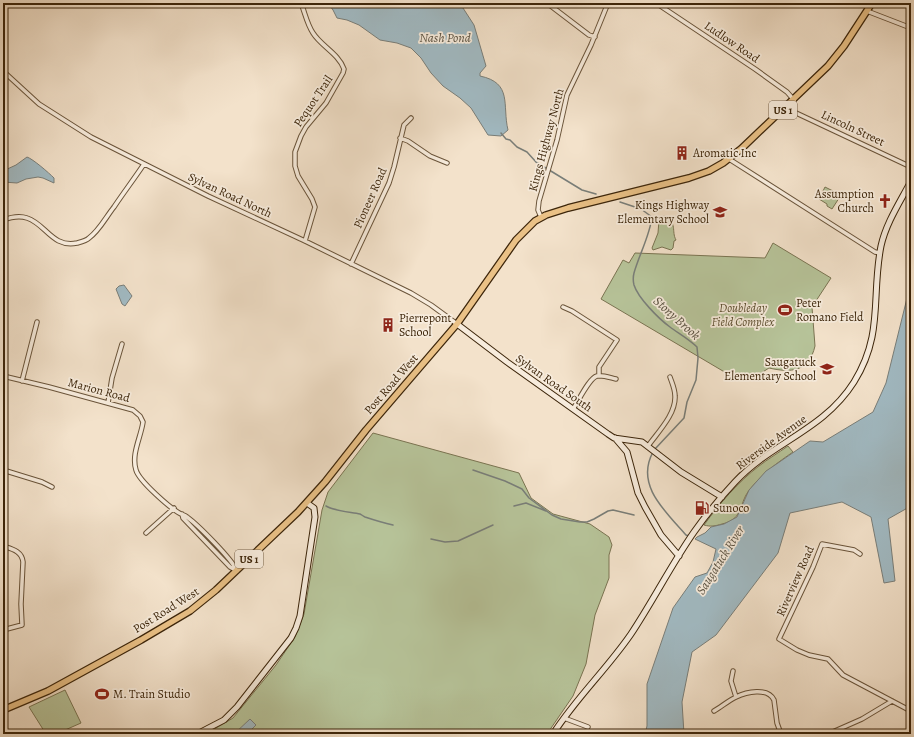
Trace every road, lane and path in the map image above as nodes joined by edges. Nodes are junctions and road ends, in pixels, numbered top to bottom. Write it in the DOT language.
graph roads {
  1 [pos="301,3"];
  2 [pos="547,3"];
  3 [pos="608,3"];
  4 [pos="656,3"];
  5 [pos="872,3"];
  6 [pos="867,11"];
  7 [pos="911,28"];
  8 [pos="595,37"];
  9 [pos="3,71"];
  10 [pos="794,100"];
  11 [pos="786,107"];
  12 [pos="411,118"];
  13 [pos="400,138"];
  14 [pos="729,159"];
  15 [pos="447,163"];
  16 [pos="144,164"];
  17 [pos="911,166"];
  18 [pos="911,181"];
  19 [pos="540,217"];
  20 [pos="3,220"];
  21 [pos="305,241"];
  22 [pos="880,254"];
  23 [pos="351,264"];
  24 [pos="563,307"];
  25 [pos="37,322"];
  26 [pos="457,324"];
  27 [pos="122,344"];
  28 [pos="3,376"];
  29 [pos="599,376"];
  30 [pos="670,377"];
  31 [pos="616,379"];
  32 [pos="22,381"];
  33 [pos="108,403"];
  34 [pos="573,409"];
  35 [pos="614,438"];
  36 [pos="650,448"];
  37 [pos="627,452"];
  38 [pos="3,470"];
  39 [pos="52,487"];
  40 [pos="722,497"];
  41 [pos="307,503"];
  42 [pos="174,508"];
  43 [pos="146,533"];
  44 [pos="3,546"];
  45 [pos="860,554"];
  46 [pos="679,556"];
  47 [pos="237,571"];
  48 [pos="3,630"];
  49 [pos="733,671"];
  50 [pos="736,697"];
  51 [pos="892,701"];
  52 [pos="3,710"];
  53 [pos="911,710"];
  54 [pos="714,711"];
  55 [pos="564,718"];
  56 [pos="588,727"];
  57 [pos="197,734"];
  58 [pos="553,734"];
  59 [pos="781,734"];
  60 [pos="828,734"];
  1 -- 21 [label="street, Pequot Trail"];
  2 -- 8 [label="street"];
  3 -- 8 [label="street, Kings Highway North"];
  4 -- 10 [label="street, Ludlow Road"];
  5 -- 6 [label="main road, Post Road West / US 1"];
  6 -- 7 [label="street"];
  6 -- 10 [label="main road, Post Road West / US 1"];
  8 -- 19 [label="street, Kings Highway North"];
  9 -- 16 [label="street, Sylvan Road North"];
  10 -- 11 [label="main road, Post Road West / US 1"];
  11 -- 14 [label="main road, Post Road West / US 1"];
  11 -- 17 [label="street, Lincoln Street"];
  12 -- 13 [label="street, Pioneer Road"];
  13 -- 15 [label="street"];
  13 -- 23 [label="street, Pioneer Road"];
  14 -- 19 [label="main road, Post Road West / US 1"];
  14 -- 22 [label="street"];
  16 -- 20 [label="street"];
  16 -- 21 [label="street, Sylvan Road North"];
  18 -- 22 [label="street, Riverside Avenue"];
  19 -- 26 [label="main road, Post Road West / US 1"];
  21 -- 23 [label="street, Sylvan Road North"];
  22 -- 40 [label="street, Riverside Avenue"];
  23 -- 26 [label="street, Sylvan Road North"];
  24 -- 29 [label="street"];
  25 -- 32 [label="street"];
  26 -- 34 [label="street, Sylvan Road South"];
  26 -- 41 [label="main road, Post Road West / US 1"];
  27 -- 33 [label="street"];
  28 -- 32 [label="street, Marion Road"];
  29 -- 31 [label="street"];
  29 -- 34 [label="street"];
  30 -- 36 [label="street"];
  32 -- 33 [label="street, Marion Road"];
  33 -- 42 [label="street, Marion Road"];
  34 -- 35 [label="street, Sylvan Road South"];
  35 -- 36 [label="street, Sylvan Road South"];
  35 -- 37 [label="street"];
  36 -- 37 [label="street"];
  36 -- 40 [label="street, Sylvan Road South"];
  37 -- 46 [label="street"];
  38 -- 39 [label="street"];
  40 -- 46 [label="street, Riverside Avenue"];
  41 -- 47 [label="main road, Post Road West / US 1"];
  41 -- 57 [label="street"];
  42 -- 43 [label="street"];
  42 -- 47 [label="street, Marion Road"];
  44 -- 48 [label="street"];
  45 -- 51 [label="street, Riverview Road"];
  46 -- 55 [label="street, Riverside Avenue"];
  47 -- 52 [label="main road, Post Road West / US 1"];
  49 -- 50 [label="street"];
  50 -- 54 [label="street"];
  50 -- 59 [label="street"];
  51 -- 53 [label="street"];
  51 -- 60 [label="street"];
  55 -- 56 [label="street"];
  55 -- 58 [label="street, Riverside Avenue"];
}
